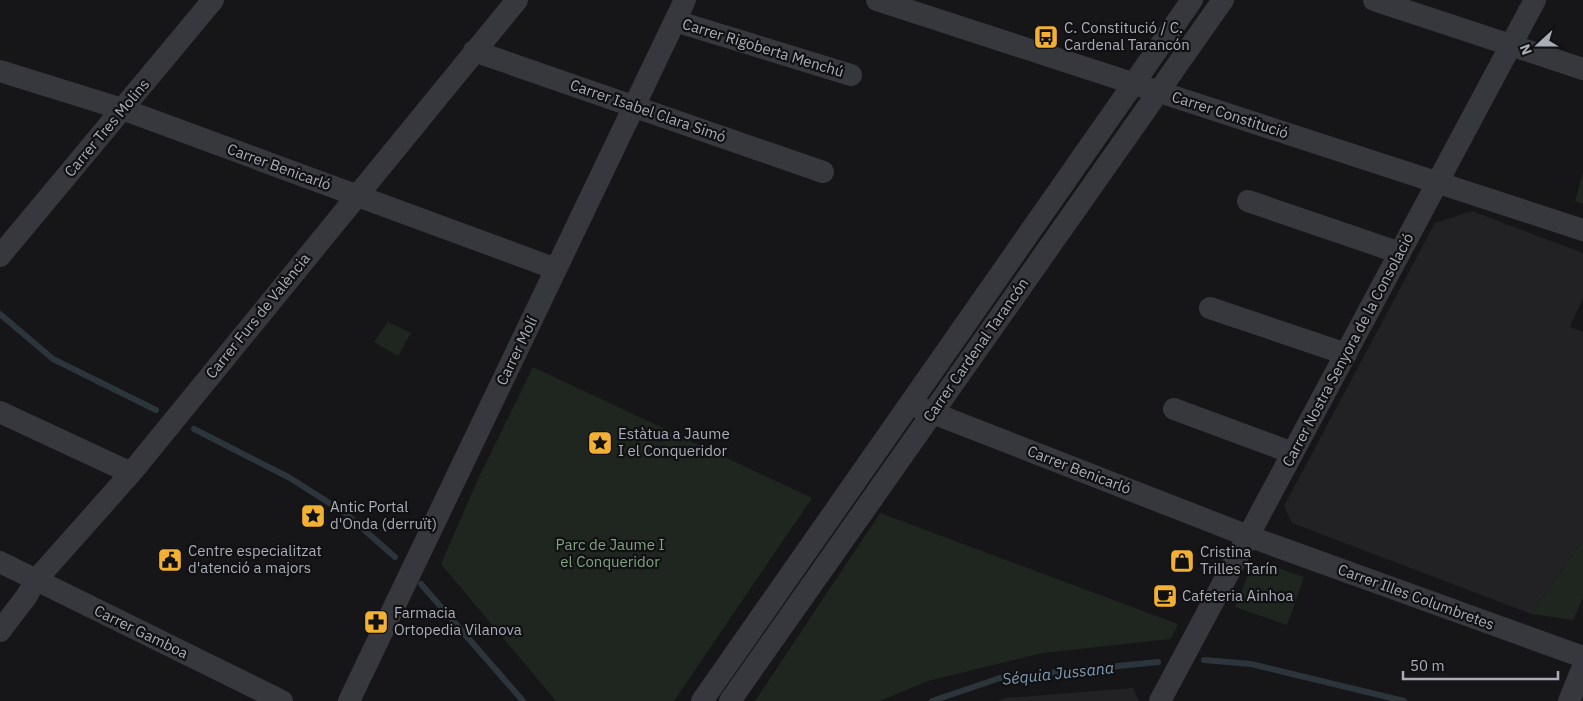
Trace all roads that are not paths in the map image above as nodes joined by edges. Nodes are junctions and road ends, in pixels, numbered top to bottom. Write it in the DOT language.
graph roads {
  1 [pos="213,0"];
  2 [pos="517,0"];
  3 [pos="685,0"];
  4 [pos="877,0"];
  5 [pos="1192,0"];
  6 [pos="1223,0"];
  7 [pos="1374,0"];
  8 [pos="1535,0"];
  9 [pos="675,21"];
  10 [pos="1511,45"];
  11 [pos="474,51"];
  12 [pos="1583,69"];
  13 [pos="0,71"];
  14 [pos="851,74"];
  15 [pos="1134,83"];
  16 [pos="1158,92"];
  17 [pos="634,106"];
  18 [pos="122,109"];
  19 [pos="822,172"];
  20 [pos="1438,183"];
  21 [pos="356,195"];
  22 [pos="1248,201"];
  23 [pos="1583,230"];
  24 [pos="1400,253"];
  25 [pos="0,256"];
  26 [pos="556,269"];
  27 [pos="1210,308"];
  28 [pos="1346,354"];
  29 [pos="910,404"];
  30 [pos="1174,409"];
  31 [pos="0,412"];
  32 [pos="932,413"];
  33 [pos="1293,453"];
  34 [pos="131,473"];
  35 [pos="1248,536"];
  36 [pos="0,562"];
  37 [pos="36,580"];
  38 [pos="0,631"];
  39 [pos="1583,657"];
  40 [pos="1583,667"];
  41 [pos="282,701"];
  42 [pos="348,701"];
  43 [pos="702,701"];
  44 [pos="730,701"];
  45 [pos="1160,701"];
  46 [pos="1569,701"];
  1 -- 18 [label="street, Carrer Tres Molins"];
  2 -- 11 [label="street, Carrer Furs de València"];
  3 -- 9 [label="street, Carrer Molí"];
  4 -- 15 [label="street, Carrer Constitució"];
  5 -- 15 [label="street, Carrer Cardenal Tarancón"];
  6 -- 16 [label="street, Carrer Cardenal Tarancón"];
  7 -- 10 [label="street"];
  8 -- 10 [label="street, Carrer Nostra Senyora de la Consolació"];
  9 -- 14 [label="street, Carrer Rigoberta Menchú"];
  9 -- 17 [label="street, Carrer Molí"];
  10 -- 12 [label="street"];
  10 -- 20 [label="street, Carrer Nostra Senyora de la Consolació"];
  11 -- 17 [label="street, Carrer Isabel Clara Simó"];
  11 -- 21 [label="street, Carrer Furs de València"];
  13 -- 18 [label="street, Carrer Benicarló"];
  15 -- 16 [label="street, Carrer Constitució"];
  15 -- 29 [label="street, Carrer Cardenal Tarancón"];
  16 -- 20 [label="street, Carrer Constitució"];
  16 -- 32 [label="street, Carrer Cardenal Tarancón"];
  17 -- 19 [label="street, Carrer Isabel Clara Simó"];
  17 -- 26 [label="street, Carrer Molí"];
  18 -- 21 [label="street, Carrer Benicarló"];
  18 -- 25 [label="street, Carrer Tres Molins"];
  20 -- 23 [label="street, Carrer Constitució"];
  20 -- 24 [label="street, Carrer Nostra Senyora de la Consolació"];
  21 -- 26 [label="street, Carrer Benicarló"];
  21 -- 34 [label="street, Carrer Furs de València"];
  22 -- 24 [label="street"];
  24 -- 28 [label="street, Carrer Nostra Senyora de la Consolació"];
  26 -- 42 [label="street, Carrer Molí"];
  27 -- 28 [label="street"];
  28 -- 33 [label="street, Carrer Nostra Senyora de la Consolació"];
  29 -- 32 [label="street, Carrer Benicarló"];
  29 -- 43 [label="street, Carrer Cardenal Tarancón"];
  30 -- 33 [label="street"];
  31 -- 34 [label="street"];
  32 -- 35 [label="street, Carrer Benicarló"];
  32 -- 44 [label="street, Carrer Cardenal Tarancón"];
  33 -- 35 [label="street, Carrer Nostra Senyora de la Consolació"];
  34 -- 37 [label="street, Carrer Furs de València"];
  35 -- 39 [label="street, Carrer Illes Columbretes"];
  35 -- 45 [label="street, Carrer Nostra Senyora de la Consolació"];
  36 -- 37 [label="street, Carrer Gamboa"];
  37 -- 38 [label="street, Carrer Furs de València"];
  37 -- 41 [label="street, Carrer Gamboa"];
  40 -- 46 [label="street"];
}
